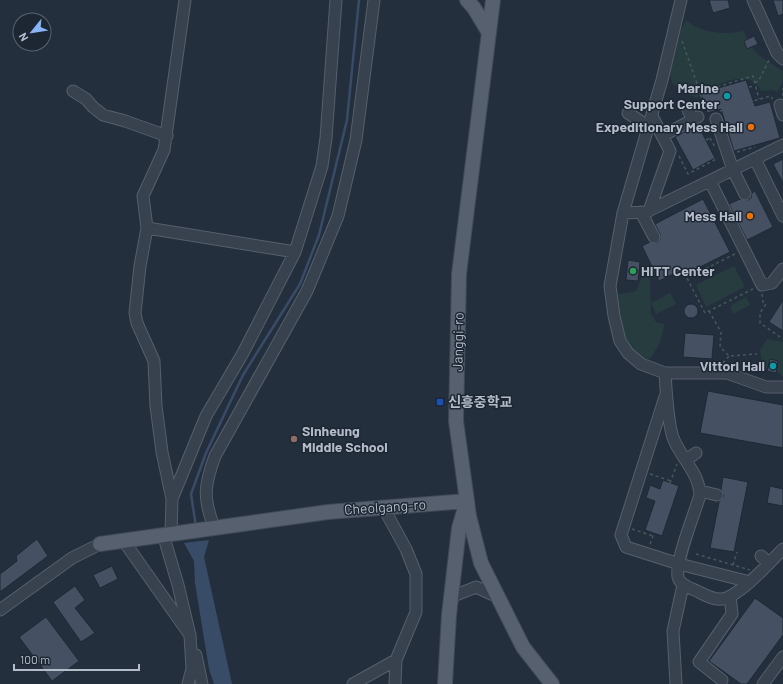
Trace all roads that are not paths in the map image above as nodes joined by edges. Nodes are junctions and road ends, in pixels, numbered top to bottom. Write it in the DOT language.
graph roads {
  1 [pos="186,0"];
  2 [pos="336,0"];
  3 [pos="374,0"];
  4 [pos="467,0"];
  5 [pos="493,0"];
  6 [pos="681,0"];
  7 [pos="753,0"];
  8 [pos="489,33"];
  9 [pos="783,59"];
  10 [pos="73,91"];
  11 [pos="628,113"];
  12 [pos="650,122"];
  13 [pos="167,136"];
  14 [pos="662,136"];
  15 [pos="783,145"];
  16 [pos="755,159"];
  17 [pos="733,170"];
  18 [pos="710,181"];
  19 [pos="745,194"];
  20 [pos="645,211"];
  21 [pos="623,213"];
  22 [pos="783,216"];
  23 [pos="147,228"];
  24 [pos="654,237"];
  25 [pos="295,252"];
  26 [pos="783,269"];
  27 [pos="665,373"];
  28 [pos="783,387"];
  29 [pos="666,394"];
  30 [pos="696,454"];
  31 [pos="686,460"];
  32 [pos="700,491"];
  33 [pos="718,495"];
  34 [pos="172,498"];
  35 [pos="468,501"];
  36 [pos="383,507"];
  37 [pos="213,527"];
  38 [pos="170,533"];
  39 [pos="123,540"];
  40 [pos="100,544"];
  41 [pos="774,558"];
  42 [pos="679,564"];
  43 [pos="750,582"];
  44 [pos="684,585"];
  45 [pos="730,596"];
  46 [pos="451,597"];
  47 [pos="498,597"];
  48 [pos="0,610"];
  49 [pos="190,635"];
  50 [pos="783,657"];
  51 [pos="396,660"];
  52 [pos="722,680"];
  53 [pos="188,684"];
  54 [pos="202,684"];
  55 [pos="353,684"];
  56 [pos="395,684"];
  57 [pos="445,684"];
  58 [pos="552,684"];
  59 [pos="676,684"];
  60 [pos="763,684"];
  1 -- 13 [label="street"];
  2 -- 25 [label="street"];
  3 -- 37 [label="street"];
  4 -- 8 [label="main road"];
  5 -- 8 [label="main road, Janggi-ro"];
  6 -- 12 [label="street"];
  7 -- 9 [label="street"];
  8 -- 35 [label="main road, Janggi-ro"];
  10 -- 13 [label="street"];
  11 -- 12 [label="street"];
  12 -- 14 [label="street"];
  12 -- 21 [label="street"];
  13 -- 23 [label="street"];
  14 -- 17 [label="street"];
  14 -- 20 [label="street"];
  15 -- 16 [label="street"];
  16 -- 17 [label="street"];
  16 -- 22 [label="street"];
  17 -- 18 [label="street"];
  17 -- 19 [label="street"];
  18 -- 20 [label="street"];
  18 -- 26 [label="street"];
  20 -- 21 [label="street"];
  20 -- 24 [label="street"];
  21 -- 27 [label="street"];
  23 -- 25 [label="street"];
  23 -- 34 [label="street"];
  25 -- 34 [label="street"];
  27 -- 28 [label="street"];
  27 -- 29 [label="street"];
  29 -- 31 [label="street"];
  29 -- 42 [label="street"];
  30 -- 31 [label="street"];
  31 -- 32 [label="street"];
  32 -- 33 [label="street"];
  32 -- 42 [label="street"];
  34 -- 38 [label="street"];
  35 -- 36 [label="main road, Cheolgang-ro"];
  35 -- 46 [label="main road, Janggi-ro"];
  35 -- 47 [label="main road"];
  36 -- 37 [label="main road, Cheolgang-ro"];
  36 -- 51 [label="street"];
  37 -- 38 [label="main road, Cheolgang-ro"];
  38 -- 39 [label="main road, Cheolgang-ro"];
  38 -- 49 [label="street"];
  39 -- 40 [label="main road, Cheolgang-ro"];
  39 -- 49 [label="street"];
  40 -- 48 [label="street"];
  41 -- 43 [label="street"];
  42 -- 43 [label="street"];
  42 -- 44 [label="street"];
  43 -- 45 [label="street"];
  44 -- 45 [label="street"];
  44 -- 59 [label="street"];
  45 -- 52 [label="street"];
  46 -- 47 [label="street"];
  46 -- 57 [label="main road, Janggi-ro"];
  47 -- 58 [label="main road"];
  49 -- 53 [label="street"];
  49 -- 54 [label="street"];
  50 -- 60 [label="street"];
  51 -- 55 [label="street"];
  51 -- 56 [label="street"];
}
